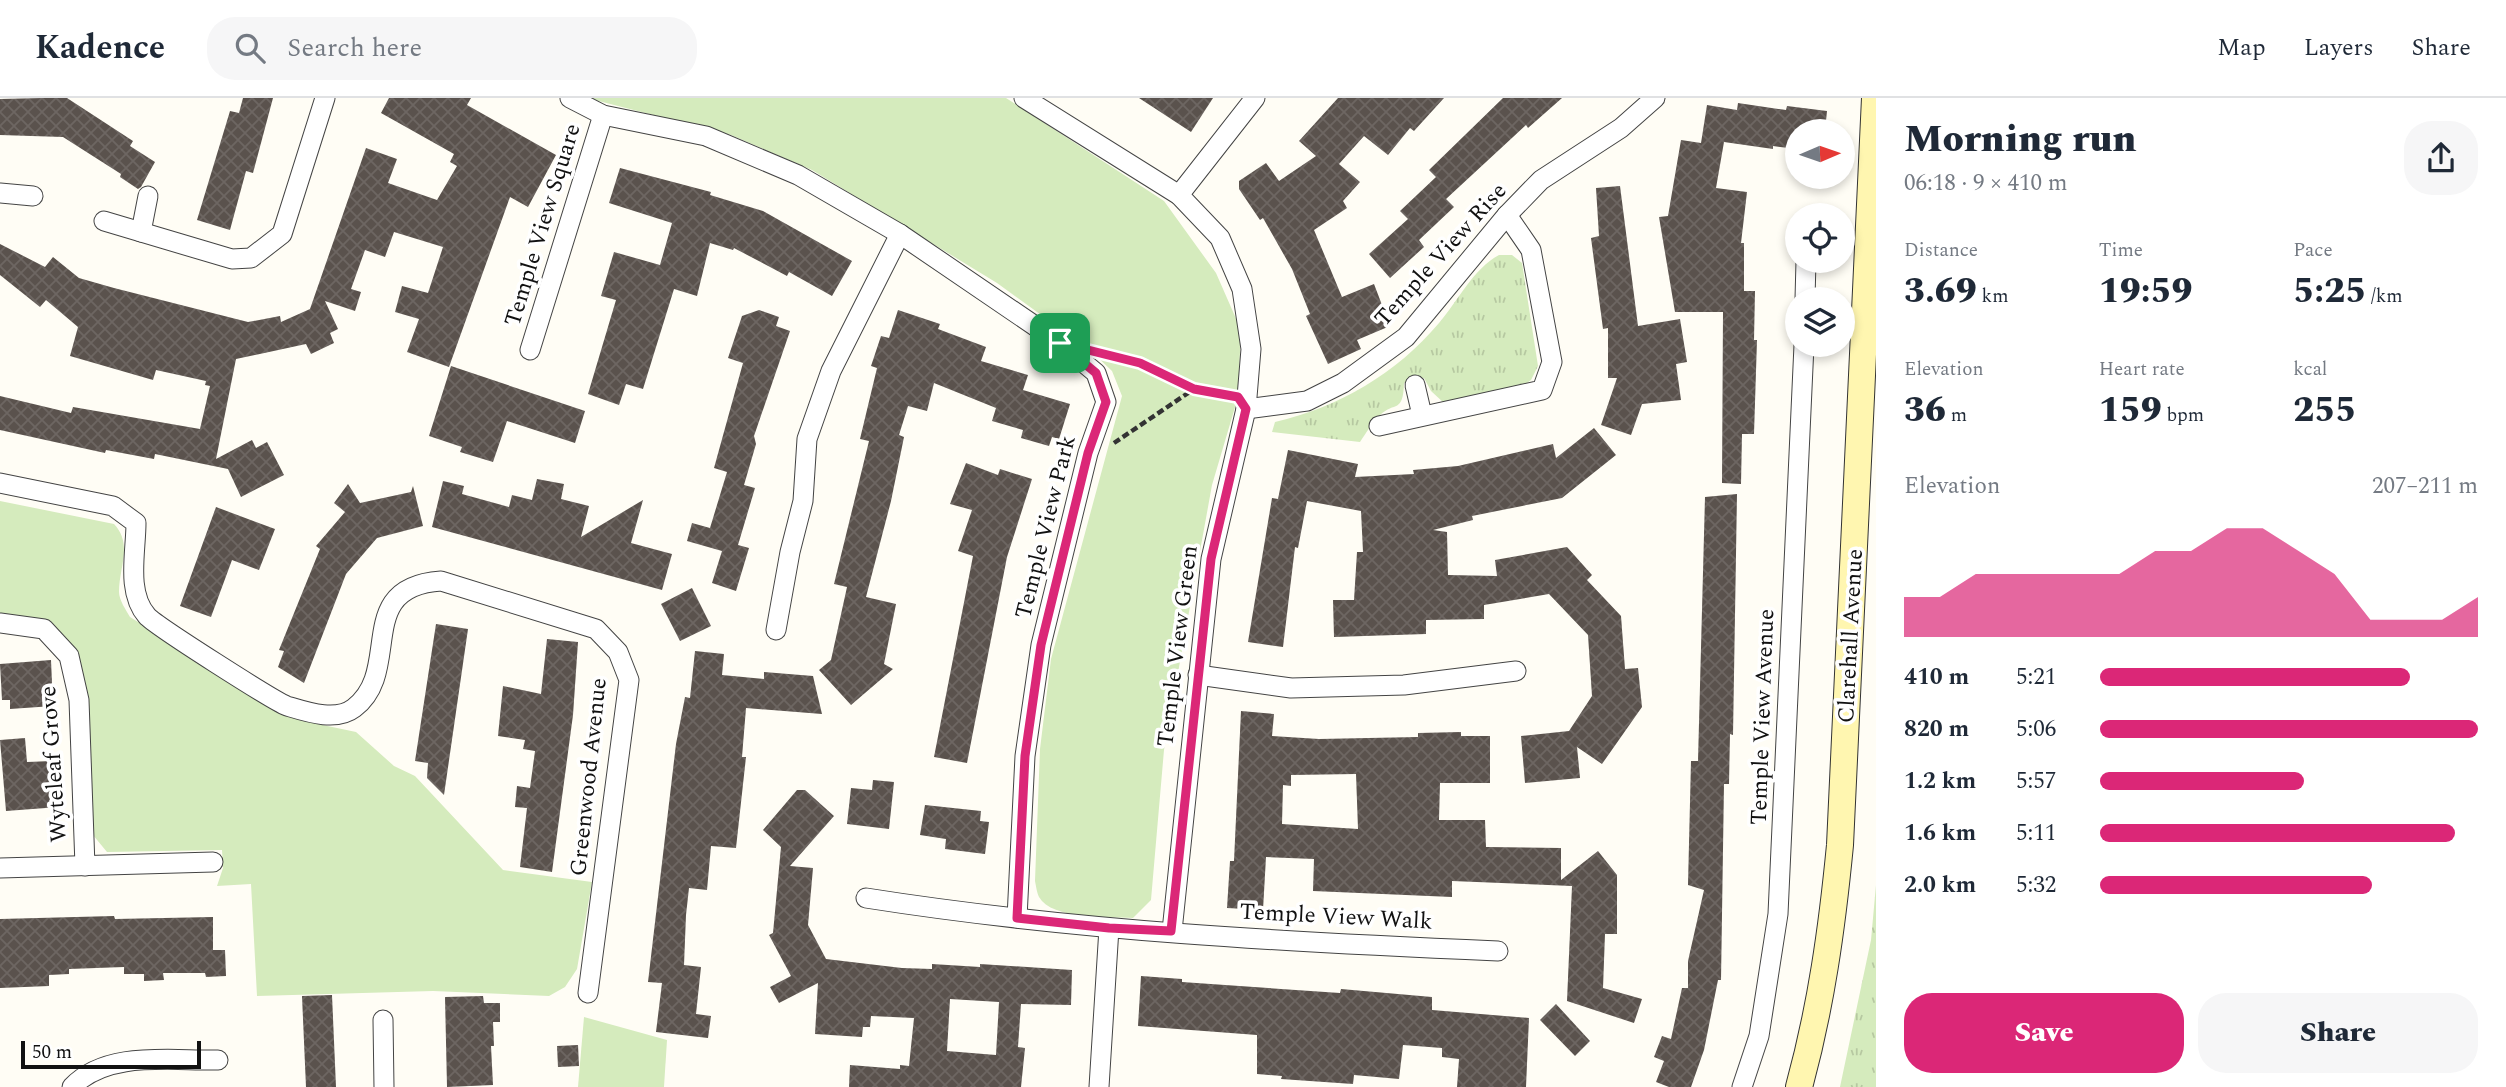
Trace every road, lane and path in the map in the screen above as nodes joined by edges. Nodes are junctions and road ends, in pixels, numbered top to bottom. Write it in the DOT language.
graph roads {
  1 [pos="325,98"];
  2 [pos="570,98"];
  3 [pos="1024,98"];
  4 [pos="1255,98"];
  5 [pos="1656,98"];
  6 [pos="1875,98"];
  7 [pos="603,115"];
  8 [pos="0,193"];
  9 [pos="1179,195"];
  10 [pos="33,196"];
  11 [pos="148,196"];
  12 [pos="1507,215"];
  13 [pos="104,222"];
  14 [pos="141,232"];
  15 [pos="900,234"];
  16 [pos="530,350"];
  17 [pos="1103,354"];
  18 [pos="1803,357"];
  19 [pos="1415,386"];
  20 [pos="1194,389"];
  21 [pos="1246,409"];
  22 [pos="1422,415"];
  23 [pos="1380,426"];
  24 [pos="1088,453"];
  25 [pos="0,483"];
  26 [pos="0,622"];
  27 [pos="776,630"];
  28 [pos="1516,671"];
  29 [pos="1198,675"];
  30 [pos="213,862"];
  31 [pos="85,866"];
  32 [pos="0,868"];
  33 [pos="866,898"];
  34 [pos="1017,918"];
  35 [pos="1109,928"];
  36 [pos="1171,931"];
  37 [pos="1498,951"];
  38 [pos="587,993"];
  39 [pos="383,1020"];
  40 [pos="218,1060"];
  41 [pos="72,1087"];
  42 [pos="384,1087"];
  43 [pos="1099,1087"];
  44 [pos="1742,1087"];
  45 [pos="1799,1087"];
  1 -- 14 [label="street"];
  2 -- 7 [label="street, Temple View Park"];
  3 -- 9 [label="street, Temple View Green"];
  4 -- 9 [label="street"];
  5 -- 12 [label="street, Temple View Rise"];
  6 -- 45 [label="main road, Clarehall Avenue"];
  7 -- 15 [label="street, Temple View Park"];
  7 -- 16 [label="street, Temple View Square"];
  8 -- 10 [label="street"];
  9 -- 21 [label="street, Temple View Green"];
  11 -- 14 [label="street"];
  12 -- 21 [label="street, Temple View Rise"];
  12 -- 22 [label="street"];
  13 -- 14 [label="street"];
  15 -- 24 [label="street, Temple View Park"];
  15 -- 27 [label="street"];
  17 -- 20 [label="path"];
  18 -- 44 [label="street, Temple View Avenue"];
  19 -- 22 [label="street"];
  20 -- 21 [label="path"];
  20 -- 24 [label="path"];
  21 -- 29 [label="street, Temple View Green"];
  22 -- 23 [label="street"];
  24 -- 34 [label="street, Temple View Park"];
  25 -- 38 [label="street, Greenwood Avenue"];
  26 -- 31 [label="street, Wyteleaf Grove"];
  28 -- 29 [label="street"];
  29 -- 36 [label="street, Temple View Green"];
  30 -- 31 [label="street, Wyteleaf Grove"];
  31 -- 32 [label="street, Wyteleaf Grove"];
  33 -- 34 [label="street, Temple View Walk"];
  34 -- 35 [label="street, Temple View Walk"];
  35 -- 36 [label="street, Temple View Walk"];
  35 -- 43 [label="street"];
  36 -- 37 [label="street, Temple View Walk"];
  39 -- 42 [label="street"];
  40 -- 41 [label="street"];
}
